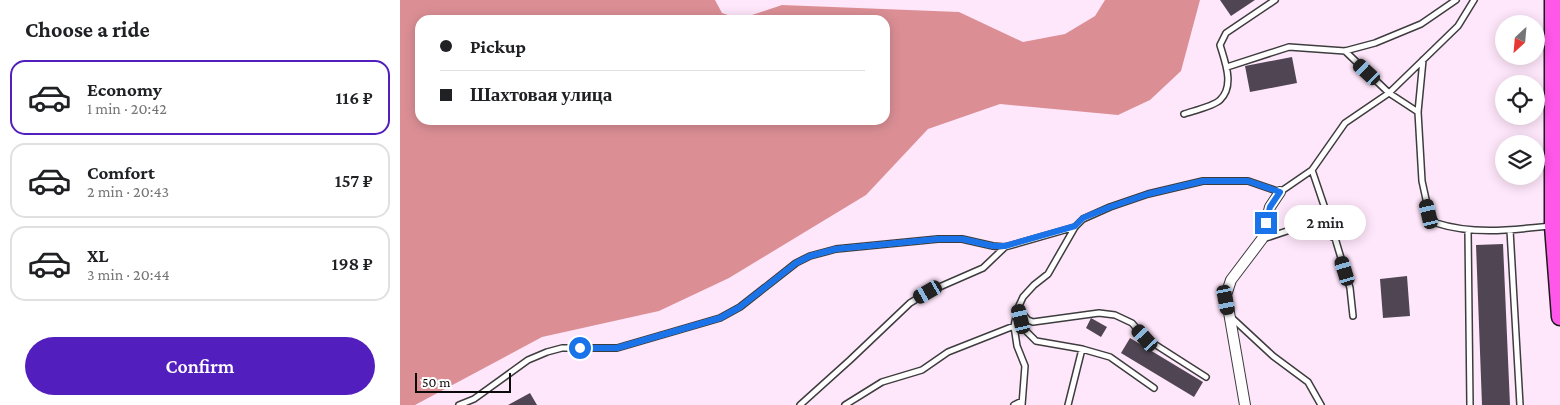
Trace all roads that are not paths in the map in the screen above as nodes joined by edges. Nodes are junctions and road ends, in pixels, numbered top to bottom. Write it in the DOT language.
graph roads {
  1 [pos="1275,0"];
  2 [pos="1456,0"];
  3 [pos="1474,0"];
  4 [pos="1553,0"];
  5 [pos="1345,51"];
  6 [pos="1423,59"];
  7 [pos="1227,67"];
  8 [pos="1389,93"];
  9 [pos="1418,112"];
  10 [pos="1184,114"];
  11 [pos="1312,170"];
  12 [pos="1280,192"];
  13 [pos="1075,226"];
  14 [pos="1553,226"];
  15 [pos="1468,230"];
  16 [pos="1510,230"];
  17 [pos="1335,238"];
  18 [pos="1262,239"];
  19 [pos="1005,246"];
  20 [pos="1018,308"];
  21 [pos="1230,316"];
  22 [pos="1353,316"];
  23 [pos="1560,317"];
  24 [pos="1014,326"];
  25 [pos="1082,349"];
  26 [pos="1206,377"];
  27 [pos="1154,388"];
  28 [pos="1022,403"];
  29 [pos="459,405"];
  30 [pos="800,405"];
  31 [pos="845,405"];
  32 [pos="1014,405"];
  33 [pos="1068,405"];
  34 [pos="1245,405"];
  35 [pos="1321,405"];
  36 [pos="1470,405"];
  37 [pos="1520,405"];
  1 -- 7 [label="lane"];
  2 -- 5 [label="lane"];
  3 -- 6 [label="lane"];
  4 -- 14 [label="main road"];
  5 -- 7 [label="lane"];
  5 -- 8 [label="lane"];
  6 -- 8 [label="lane"];
  6 -- 9 [label="lane"];
  7 -- 10 [label="lane"];
  8 -- 9 [label="lane"];
  8 -- 11 [label="lane"];
  9 -- 15 [label="lane"];
  11 -- 12 [label="lane"];
  11 -- 17 [label="lane"];
  12 -- 13 [label="lane"];
  12 -- 18 [label="street"];
  13 -- 19 [label="lane"];
  13 -- 20 [label="lane"];
  14 -- 16 [label="lane"];
  14 -- 23 [label="main road"];
  15 -- 16 [label="lane"];
  15 -- 36 [label="lane"];
  16 -- 37 [label="lane"];
  17 -- 18 [label="lane"];
  17 -- 22 [label="lane"];
  18 -- 21 [label="street"];
  19 -- 29 [label="lane"];
  19 -- 30 [label="lane"];
  20 -- 24 [label="lane"];
  20 -- 25 [label="lane"];
  20 -- 26 [label="lane"];
  21 -- 34 [label="street"];
  21 -- 35 [label="lane"];
  24 -- 28 [label="lane"];
  24 -- 31 [label="lane"];
  25 -- 27 [label="lane"];
  25 -- 33 [label="lane"];
  28 -- 32 [label="lane"];
}
